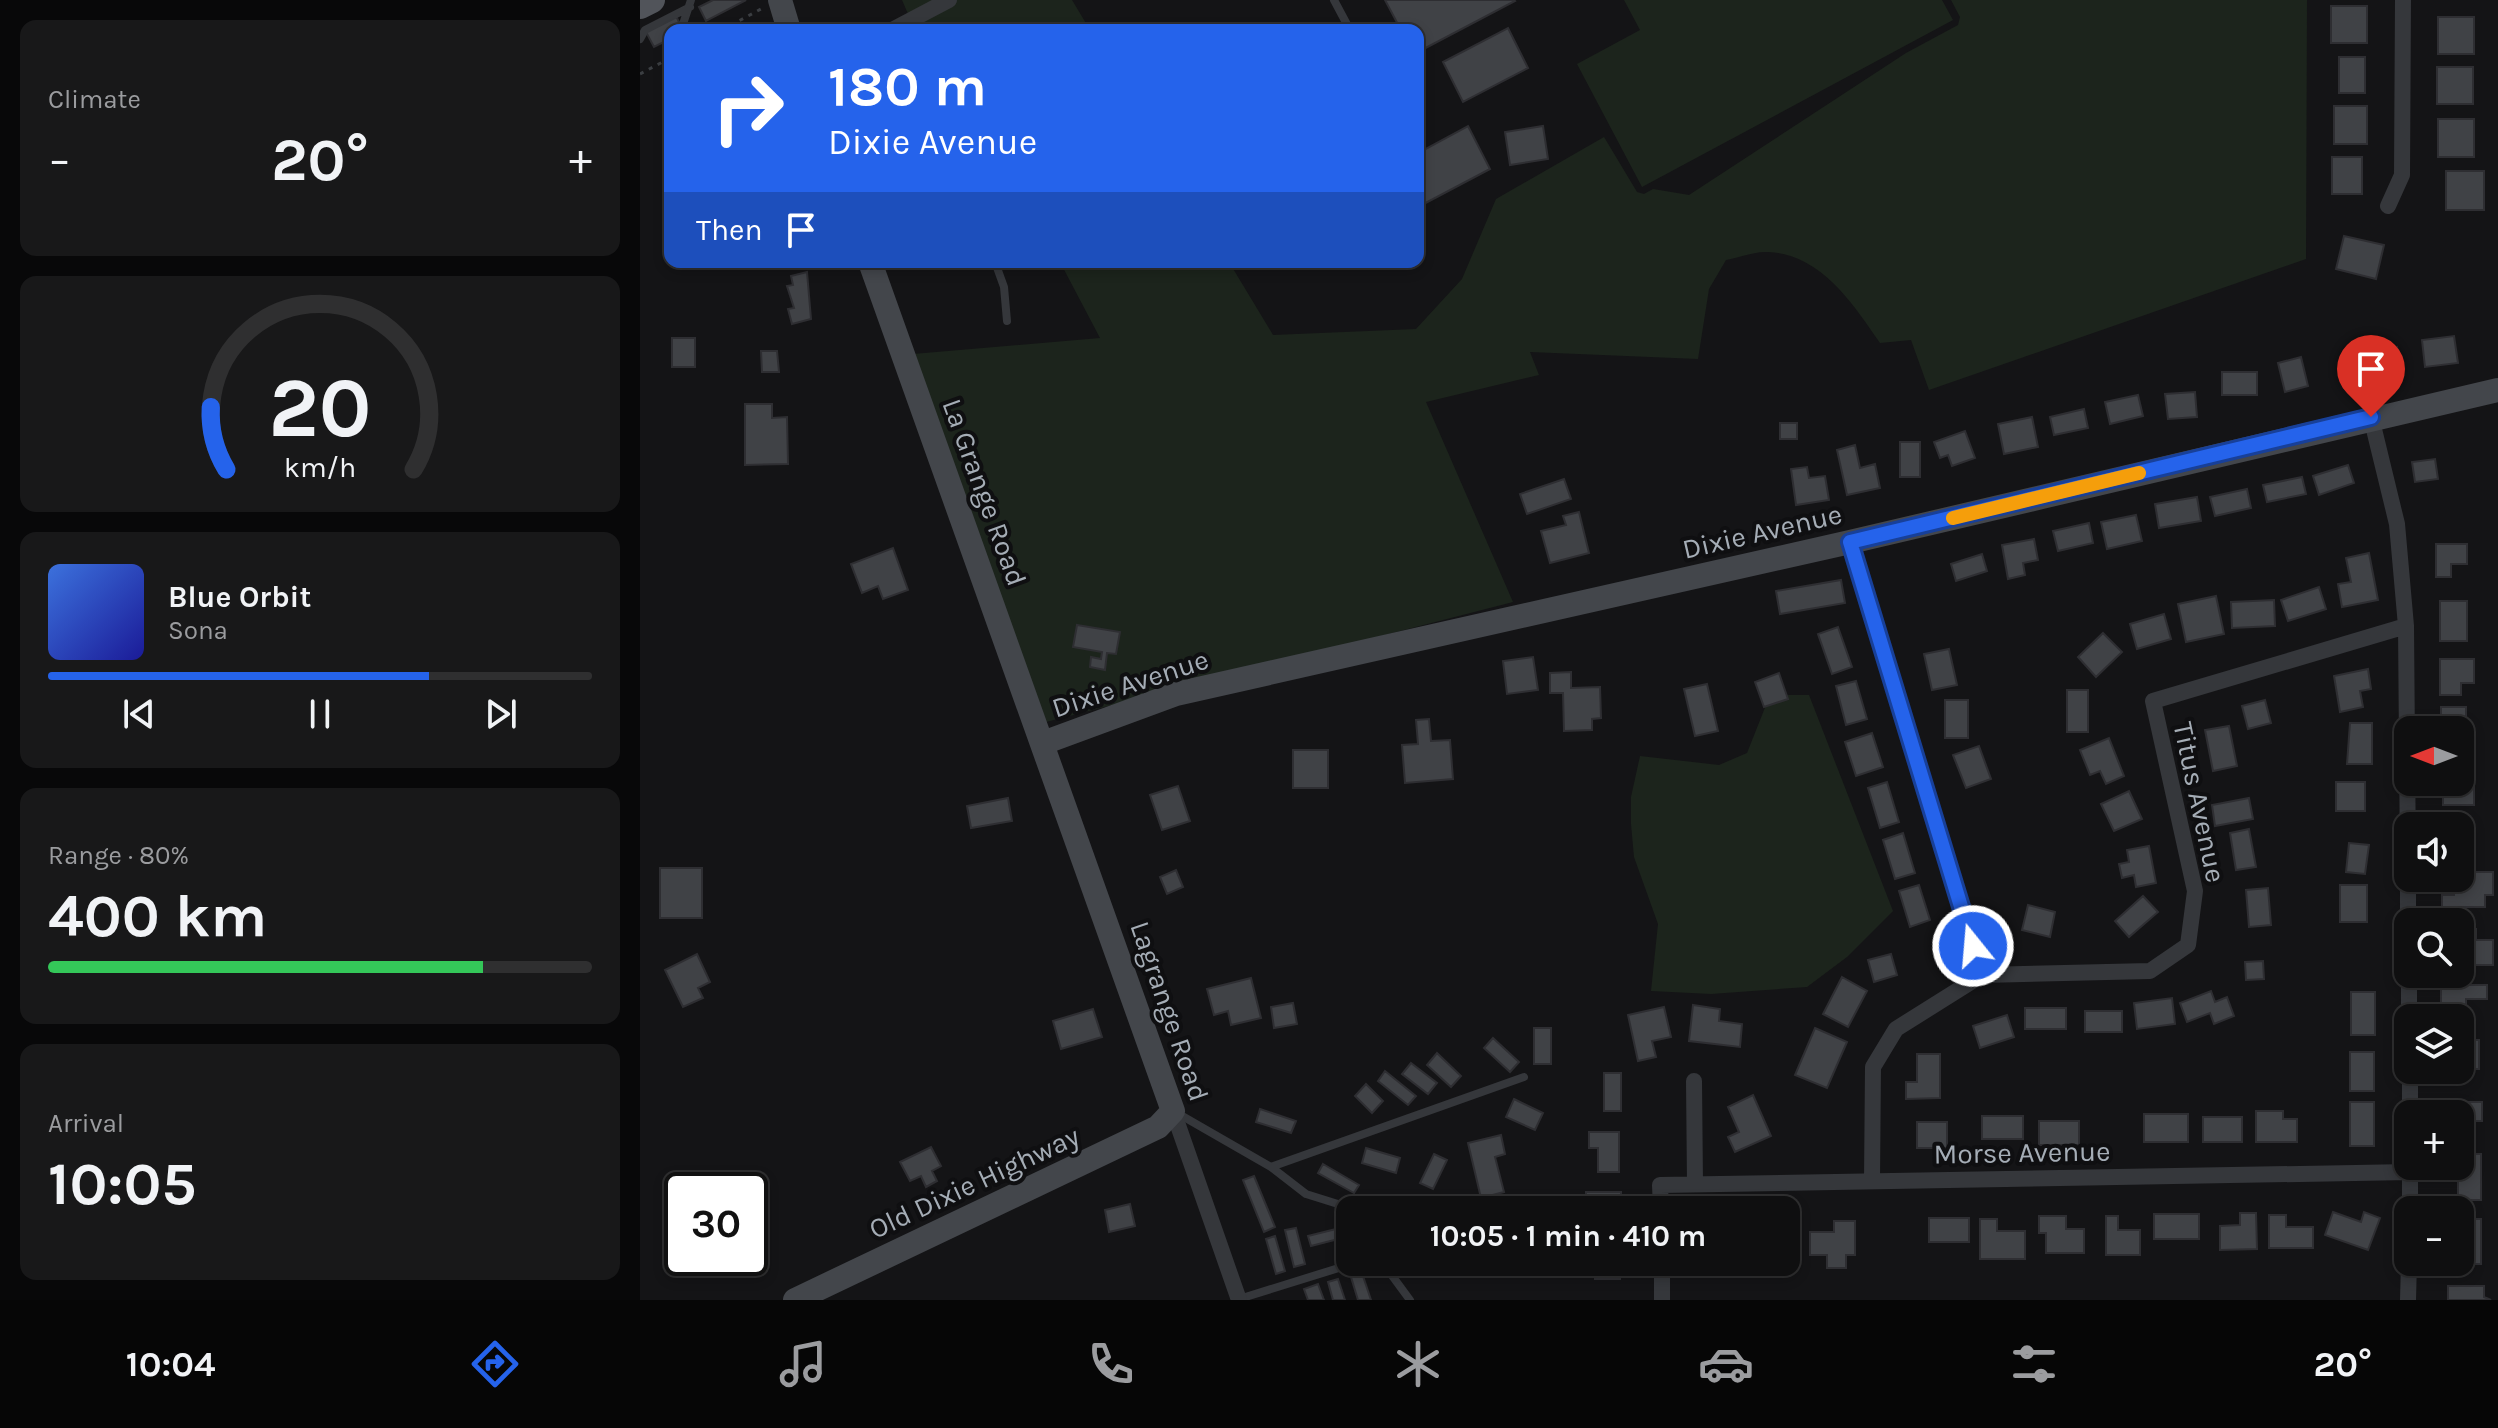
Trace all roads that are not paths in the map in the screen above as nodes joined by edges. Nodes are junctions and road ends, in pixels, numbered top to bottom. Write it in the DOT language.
graph roads {
  1 [pos="652,0"];
  2 [pos="949,0"];
  3 [pos="1334,0"];
  4 [pos="2403,0"];
  5 [pos="774,3"];
  6 [pos="691,4"];
  7 [pos="640,6"];
  8 [pos="683,24"];
  9 [pos="786,24"];
  10 [pos="903,24"];
  11 [pos="1347,24"];
  12 [pos="640,40"];
  13 [pos="651,42"];
  14 [pos="2388,206"];
  15 [pos="874,268"];
  16 [pos="997,268"];
  17 [pos="1007,321"];
  18 [pos="2498,390"];
  19 [pos="2371,417"];
  20 [pos="1850,542"];
  21 [pos="2406,626"];
  22 [pos="1043,743"];
  23 [pos="2408,812"];
  24 [pos="1982,975"];
  25 [pos="1524,1077"];
  26 [pos="1694,1081"];
  27 [pos="1173,1111"];
  28 [pos="1271,1167"];
  29 [pos="2394,1169"];
  30 [pos="1872,1180"];
  31 [pos="1695,1184"];
  32 [pos="1660,1196"];
  33 [pos="1336,1203"];
  34 [pos="1336,1269"];
  35 [pos="1392,1276"];
  36 [pos="1662,1276"];
  37 [pos="2409,1276"];
  38 [pos="1239,1299"];
  39 [pos="795,1300"];
  40 [pos="1410,1300"];
  41 [pos="1662,1300"];
  42 [pos="2408,1300"];
  1 -- 7 [label="main road"];
  2 -- 10 [label="street"];
  3 -- 11 [label="lane"];
  4 -- 14 [label="street"];
  5 -- 9 [label="street"];
  6 -- 8 [label="lane"];
  6 -- 12 [label="lane"];
  12 -- 13 [label="lane"];
  15 -- 22 [label="street, La Grange Road"];
  16 -- 17 [label="lane"];
  18 -- 19 [label="street, Dixie Avenue"];
  19 -- 20 [label="street, Dixie Avenue"];
  19 -- 21 [label="street"];
  20 -- 22 [label="street, Dixie Avenue"];
  20 -- 24 [label="street"];
  21 -- 23 [label="street"];
  21 -- 24 [label="street, Titus Avenue"];
  22 -- 27 [label="street, Lagrange Road"];
  24 -- 30 [label="street"];
  25 -- 28 [label="lane"];
  26 -- 31 [label="street"];
  27 -- 28 [label="lane"];
  27 -- 38 [label="street, Lagrange Road"];
  27 -- 39 [label="street, Old Dixie Highway"];
  28 -- 33 [label="lane"];
  29 -- 30 [label="street, Morse Avenue"];
  30 -- 31 [label="street, Morse Avenue"];
  31 -- 32 [label="street, Morse Avenue"];
  34 -- 38 [label="lane"];
  35 -- 40 [label="lane"];
  36 -- 41 [label="street"];
  37 -- 42 [label="street"];
}
